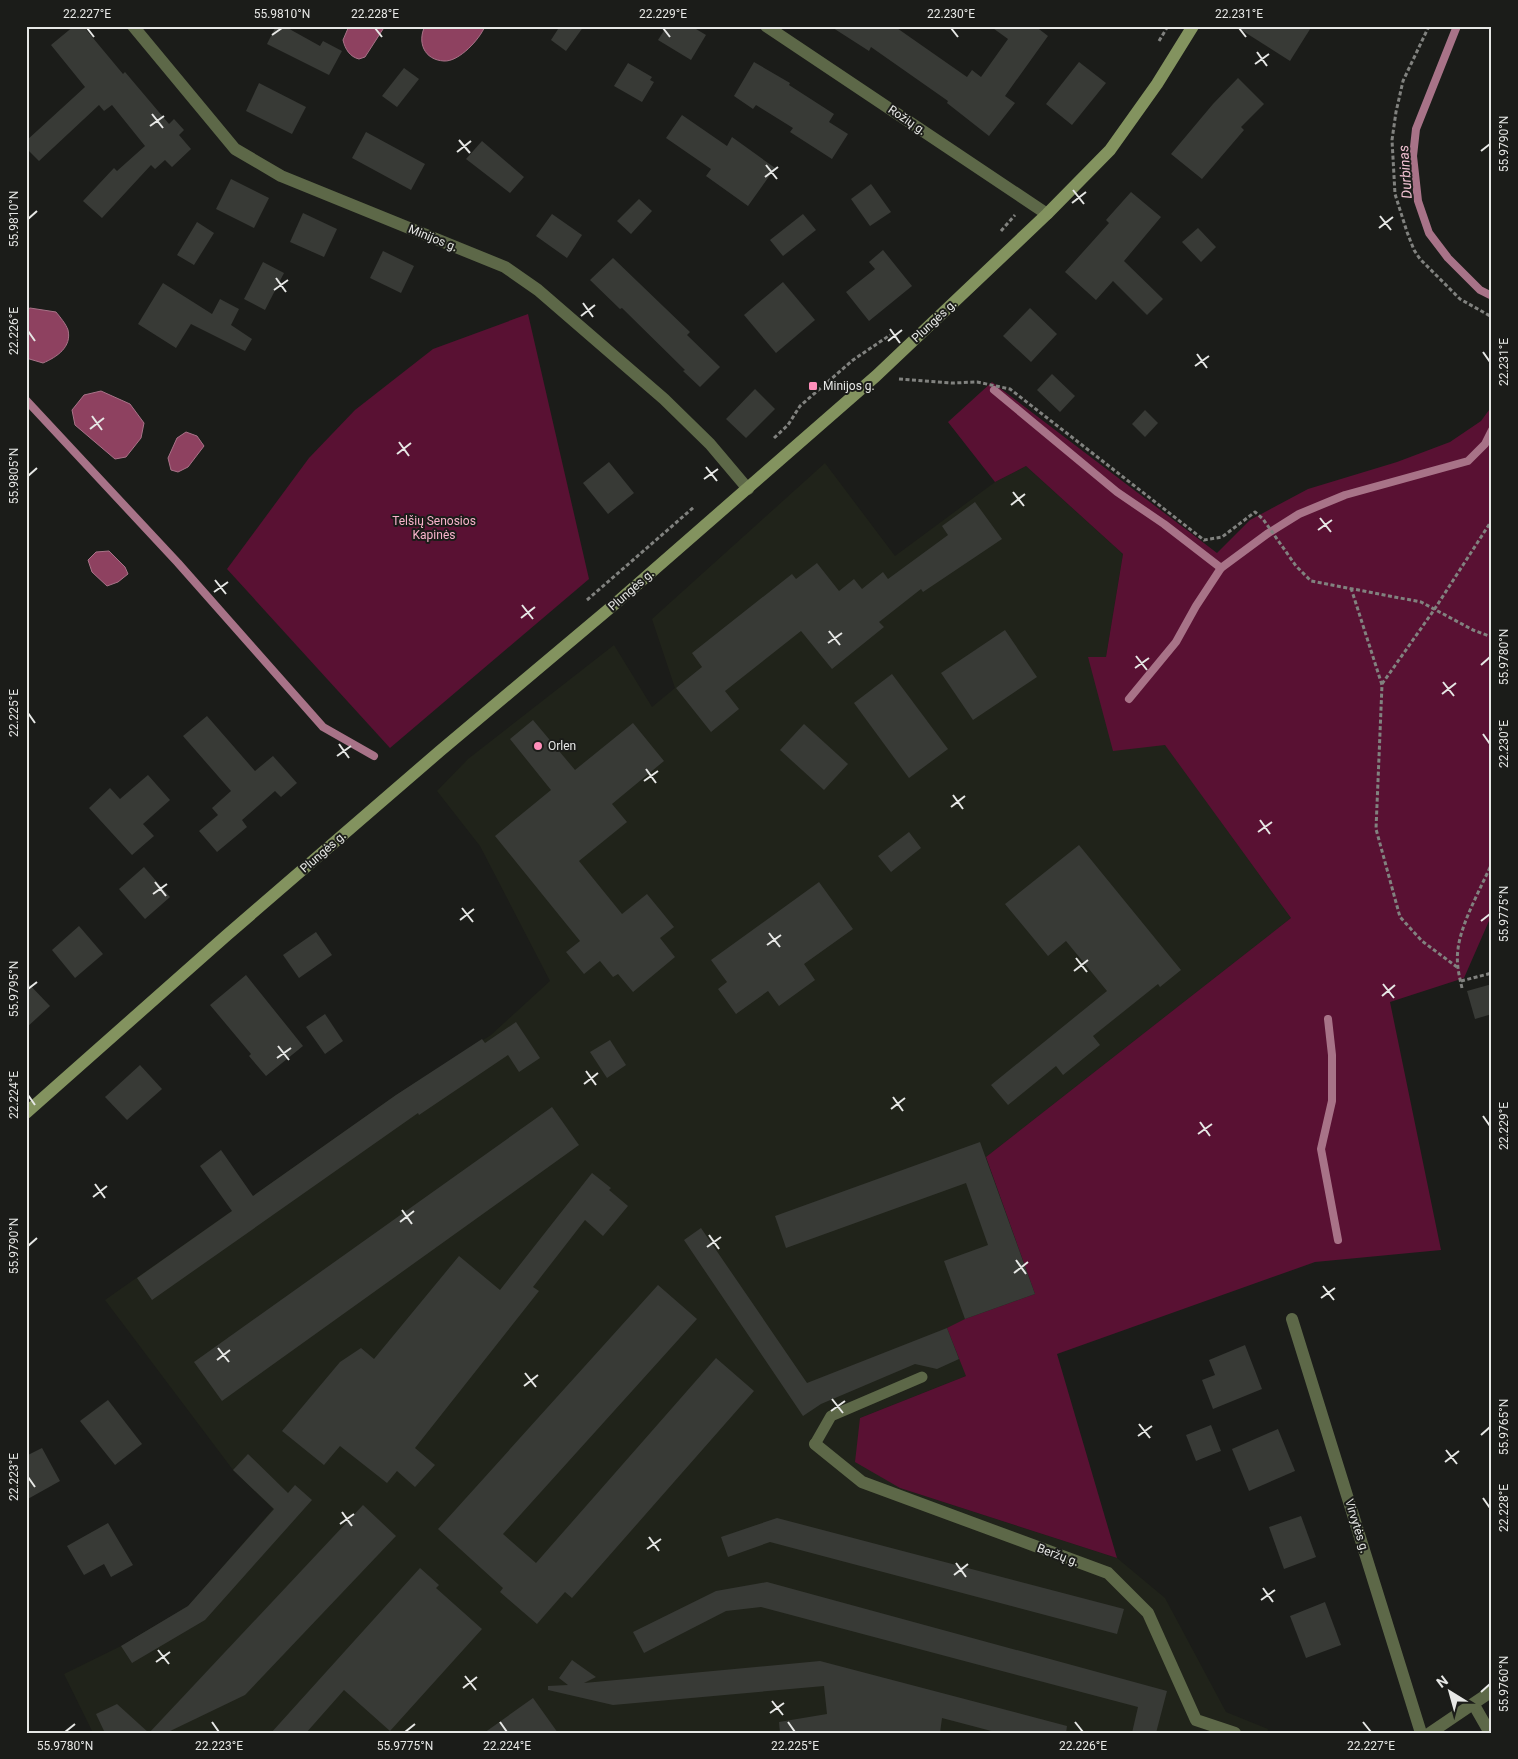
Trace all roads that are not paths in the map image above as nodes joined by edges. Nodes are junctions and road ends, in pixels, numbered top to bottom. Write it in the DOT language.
graph roads {
  1 [pos="133,26"];
  2 [pos="766,26"];
  3 [pos="1193,26"];
  4 [pos="1047,214"];
  5 [pos="748,489"];
  6 [pos="26,1113"];
  7 [pos="1292,1319"];
  8 [pos="922,1377"];
  9 [pos="816,1444"];
  10 [pos="1492,1691"];
  11 [pos="1474,1705"];
  12 [pos="1235,1733"];
  13 [pos="1421,1733"];
  14 [pos="1430,1733"];
  15 [pos="1490,1733"];
  1 -- 5 [label="street, Minijos g."];
  2 -- 4 [label="street, Rožių g."];
  3 -- 4 [label="main road, Plungės g."];
  4 -- 5 [label="main road, Plungės g."];
  5 -- 6 [label="main road, Plungės g."];
  7 -- 13 [label="street, Virvytės g."];
  8 -- 9 [label="lane"];
  9 -- 12 [label="street, Beržų g."];
  10 -- 11 [label="street"];
  11 -- 14 [label="street"];
  11 -- 15 [label="street"];
}
